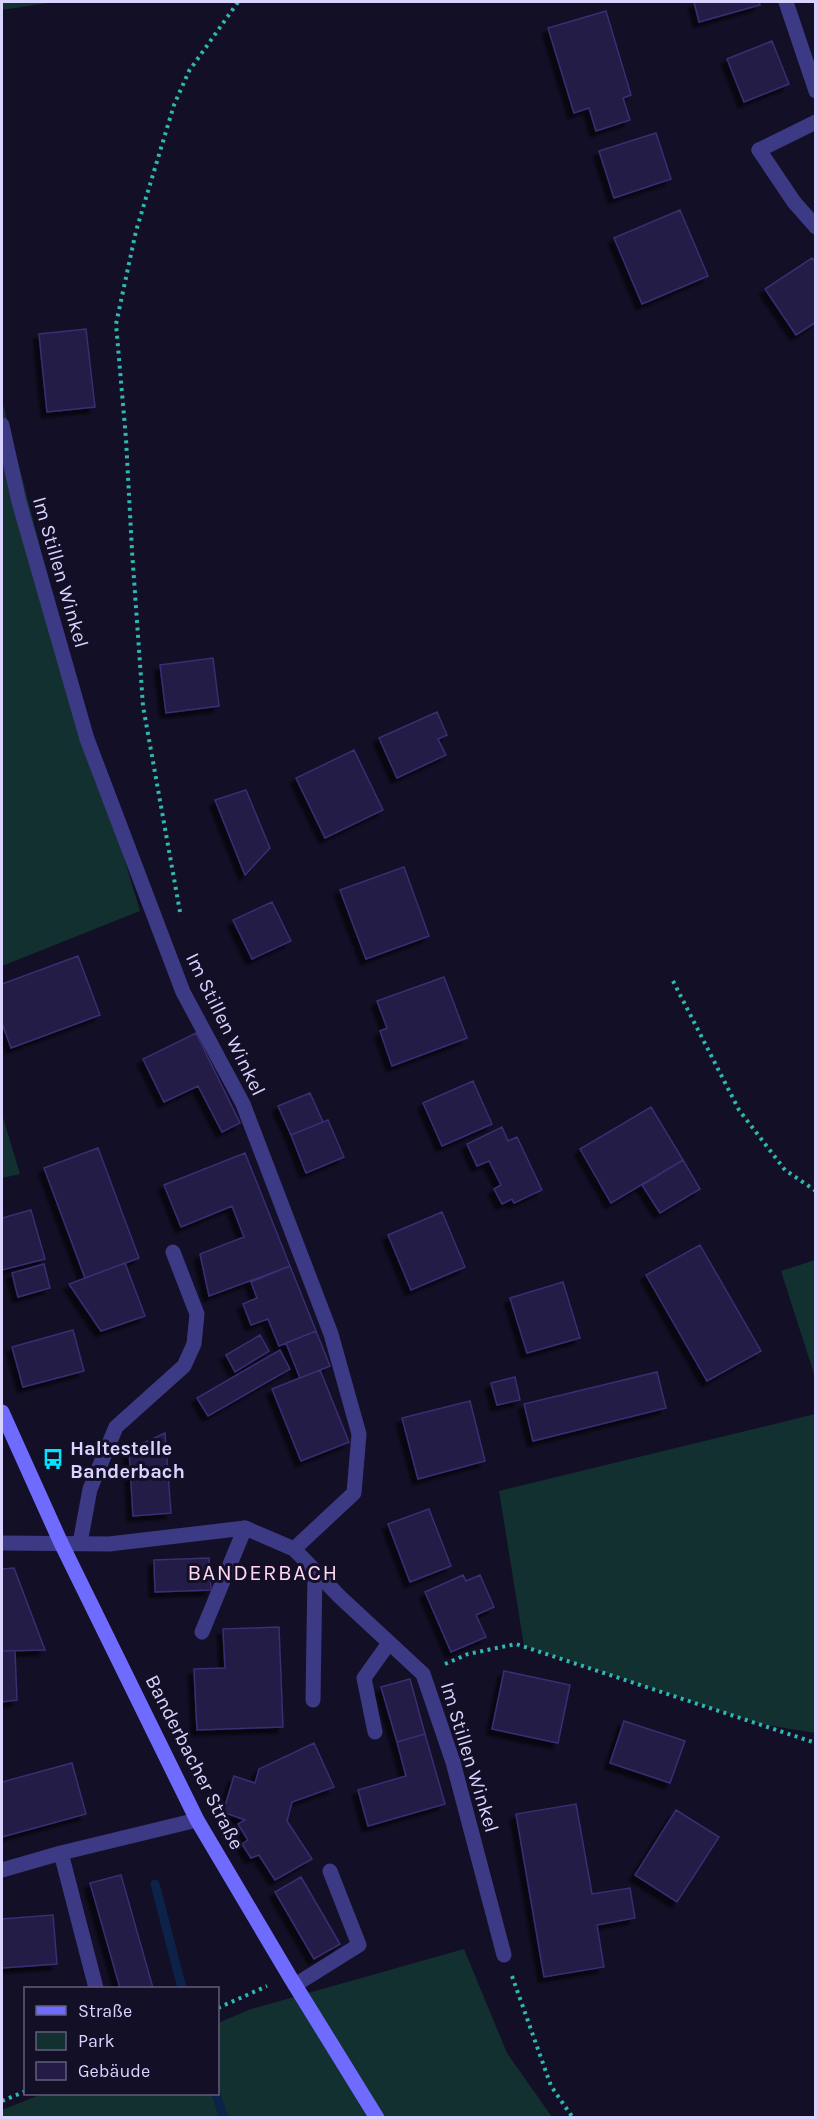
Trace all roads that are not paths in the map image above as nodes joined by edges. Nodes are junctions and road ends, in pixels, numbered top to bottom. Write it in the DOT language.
graph roads {
  1 [pos="786,2"];
  2 [pos="816,91"];
  3 [pos="816,122"];
  4 [pos="816,227"];
  5 [pos="2,425"];
  6 [pos="173,1252"];
  7 [pos="2,1412"];
  8 [pos="245,1528"];
  9 [pos="2,1543"];
  10 [pos="61,1543"];
  11 [pos="80,1543"];
  12 [pos="294,1549"];
  13 [pos="315,1571"];
  14 [pos="202,1632"];
  15 [pos="389,1643"];
  16 [pos="313,1700"];
  17 [pos="375,1732"];
  18 [pos="197,1820"];
  19 [pos="61,1853"];
  20 [pos="2,1870"];
  21 [pos="330,1872"];
  22 [pos="504,1955"];
  23 [pos="293,1981"];
  24 [pos="95,1987"];
  25 [pos="377,2118"];
  1 -- 2 [label="street"];
  3 -- 4 [label="street"];
  5 -- 12 [label="street, Im Stillen Winkel"];
  6 -- 11 [label="street"];
  7 -- 10 [label="street, Banderbacher Straße"];
  8 -- 11 [label="street, Im Stillen Winkel"];
  8 -- 12 [label="street, Im Stillen Winkel"];
  8 -- 14 [label="street"];
  9 -- 10 [label="street, Im Stillen Winkel"];
  10 -- 11 [label="street, Im Stillen Winkel"];
  10 -- 18 [label="street, Banderbacher Straße"];
  12 -- 13 [label="street, Im Stillen Winkel"];
  13 -- 15 [label="street, Im Stillen Winkel"];
  13 -- 16 [label="street"];
  15 -- 17 [label="street"];
  15 -- 22 [label="street, Im Stillen Winkel"];
  18 -- 19 [label="street"];
  18 -- 23 [label="street, Banderbacher Straße"];
  19 -- 20 [label="street"];
  19 -- 24 [label="street"];
  21 -- 23 [label="street"];
  23 -- 25 [label="street, Banderbacher Straße"];
}
